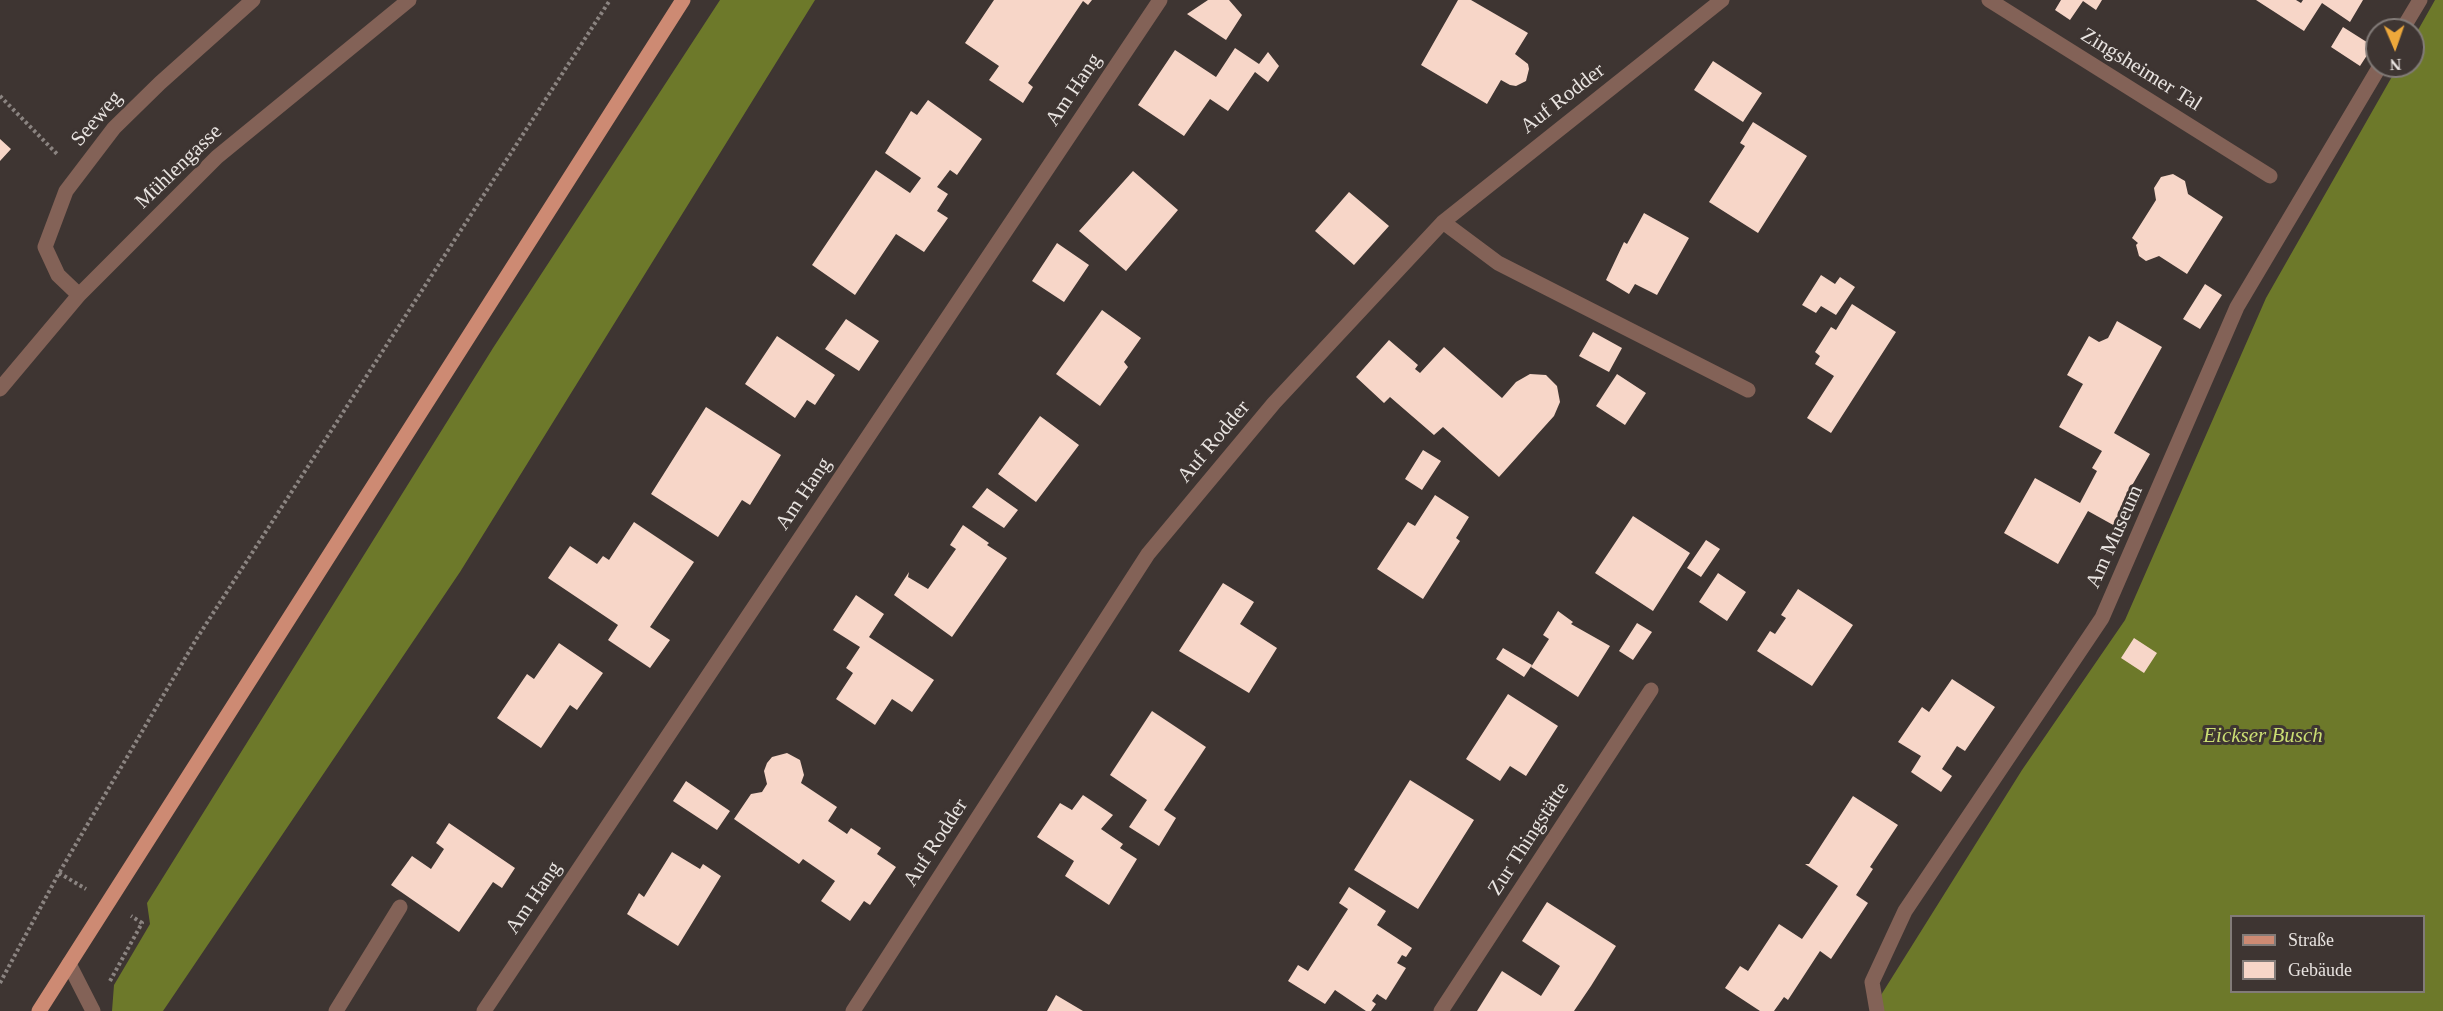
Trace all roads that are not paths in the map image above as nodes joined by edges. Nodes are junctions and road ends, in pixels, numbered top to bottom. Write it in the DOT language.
graph roads {
  1 [pos="254,0"];
  2 [pos="409,0"];
  3 [pos="683,0"];
  4 [pos="1160,0"];
  5 [pos="1722,0"];
  6 [pos="1989,0"];
  7 [pos="2420,0"];
  8 [pos="2409,18"];
  9 [pos="2373,78"];
  10 [pos="2270,176"];
  11 [pos="1443,222"];
  12 [pos="79,295"];
  13 [pos="0,389"];
  14 [pos="1748,390"];
  15 [pos="1651,690"];
  16 [pos="400,907"];
  17 [pos="69,964"];
  18 [pos="343,1008"];
  19 [pos="39,1011"];
  20 [pos="93,1011"];
  21 [pos="484,1011"];
  22 [pos="853,1011"];
  23 [pos="1441,1011"];
  24 [pos="1877,1011"];
  1 -- 12 [label="street, Seeweg"];
  2 -- 12 [label="street, Mühlengasse"];
  3 -- 17 [label="main road"];
  4 -- 21 [label="street, Am Hang"];
  5 -- 11 [label="street, Auf Rodder"];
  6 -- 10 [label="street, Zingsheimer Tal"];
  7 -- 8 [label="street"];
  9 -- 24 [label="street, Am Museum"];
  11 -- 14 [label="street"];
  11 -- 22 [label="street, Auf Rodder"];
  12 -- 13 [label="street, Mühlengasse"];
  15 -- 23 [label="street, Zur Thingstätte"];
  16 -- 18 [label="street"];
  17 -- 19 [label="main road"];
  17 -- 20 [label="street"];
}
